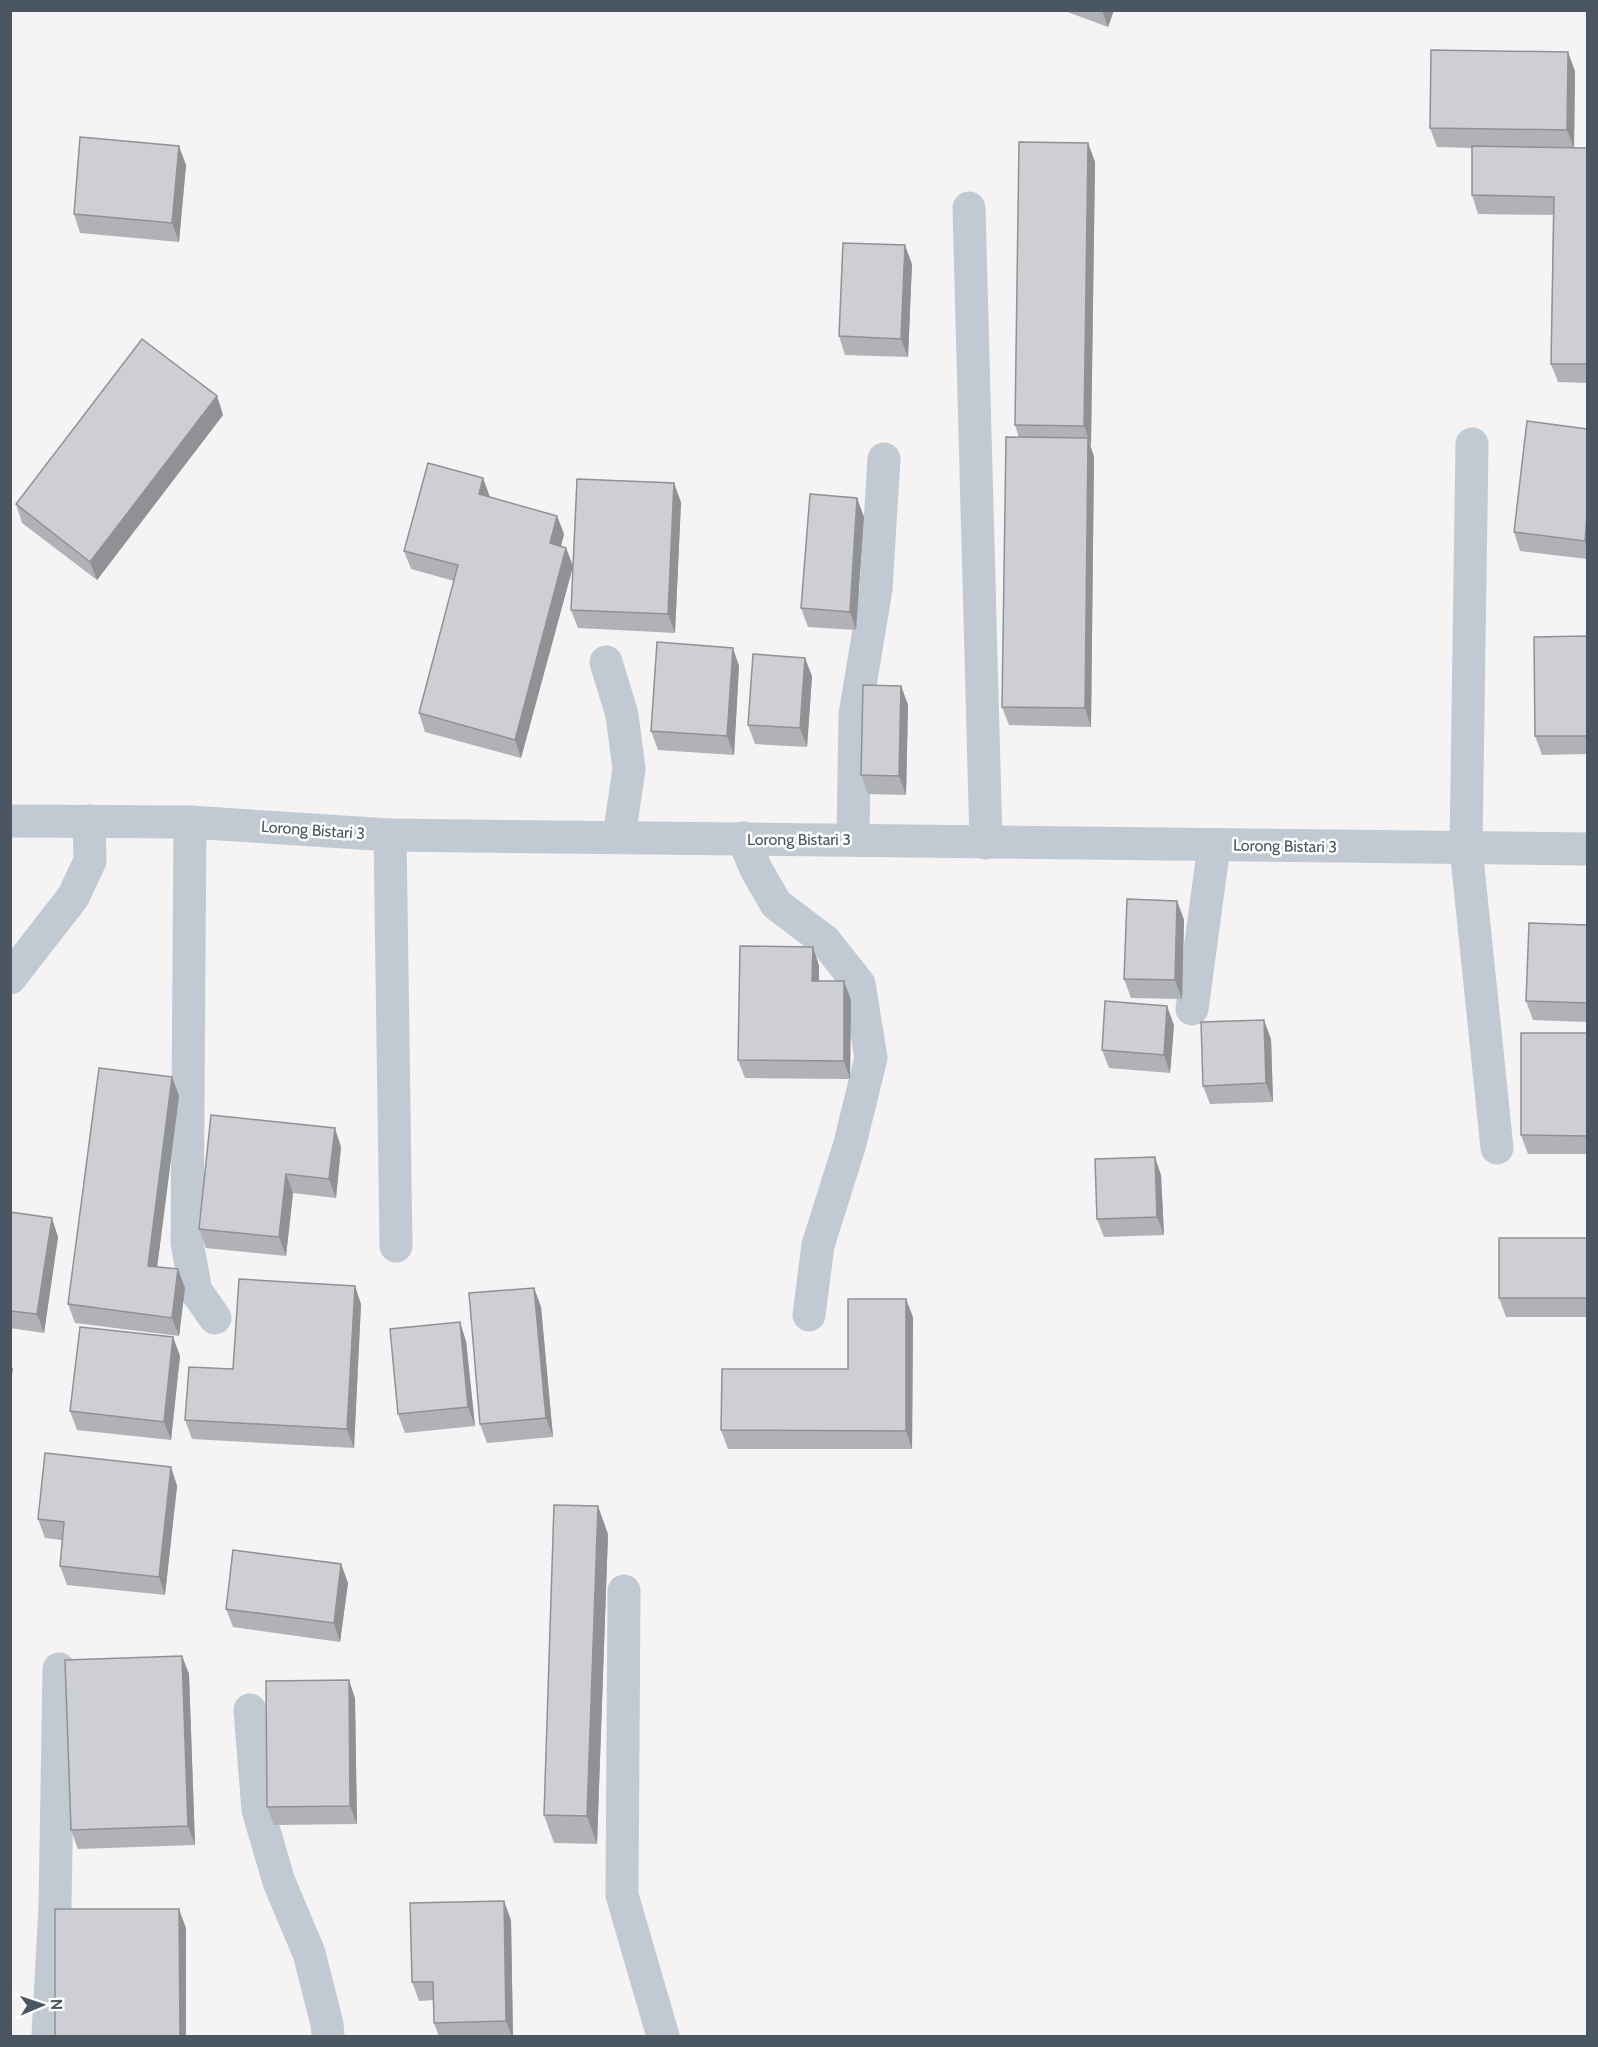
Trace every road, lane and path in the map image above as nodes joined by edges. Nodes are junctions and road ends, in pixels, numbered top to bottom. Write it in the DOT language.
graph roads {
  1 [pos="969,208"];
  2 [pos="1472,444"];
  3 [pos="884,459"];
  4 [pos="606,662"];
  5 [pos="10,820"];
  6 [pos="88,821"];
  7 [pos="190,822"];
  8 [pos="390,835"];
  9 [pos="619,837"];
  10 [pos="743,838"];
  11 [pos="853,839"];
  12 [pos="986,843"];
  13 [pos="1214,846"];
  14 [pos="1466,848"];
  15 [pos="1587,849"];
  16 [pos="10,978"];
  17 [pos="1192,1009"];
  18 [pos="1497,1148"];
  19 [pos="396,1246"];
  20 [pos="809,1315"];
  21 [pos="215,1318"];
  22 [pos="624,1591"];
  23 [pos="59,1669"];
  24 [pos="250,1710"];
  25 [pos="48,2037"];
  26 [pos="328,2037"];
  27 [pos="663,2037"];
  1 -- 12 [label="street"];
  2 -- 14 [label="street"];
  3 -- 11 [label="street"];
  4 -- 9 [label="street"];
  5 -- 6 [label="street, Lorong Bistari 3"];
  6 -- 7 [label="street, Lorong Bistari 3"];
  6 -- 16 [label="street"];
  7 -- 8 [label="street, Lorong Bistari 3"];
  7 -- 21 [label="street"];
  8 -- 9 [label="street, Lorong Bistari 3"];
  8 -- 19 [label="street"];
  9 -- 10 [label="street, Lorong Bistari 3"];
  10 -- 11 [label="street, Lorong Bistari 3"];
  10 -- 20 [label="street"];
  11 -- 12 [label="street, Lorong Bistari 3"];
  12 -- 13 [label="street, Lorong Bistari 3"];
  13 -- 14 [label="street, Lorong Bistari 3"];
  13 -- 17 [label="street"];
  14 -- 15 [label="street, Lorong Bistari 3"];
  14 -- 18 [label="street"];
  22 -- 27 [label="street"];
  23 -- 25 [label="street"];
  24 -- 26 [label="street"];
}
